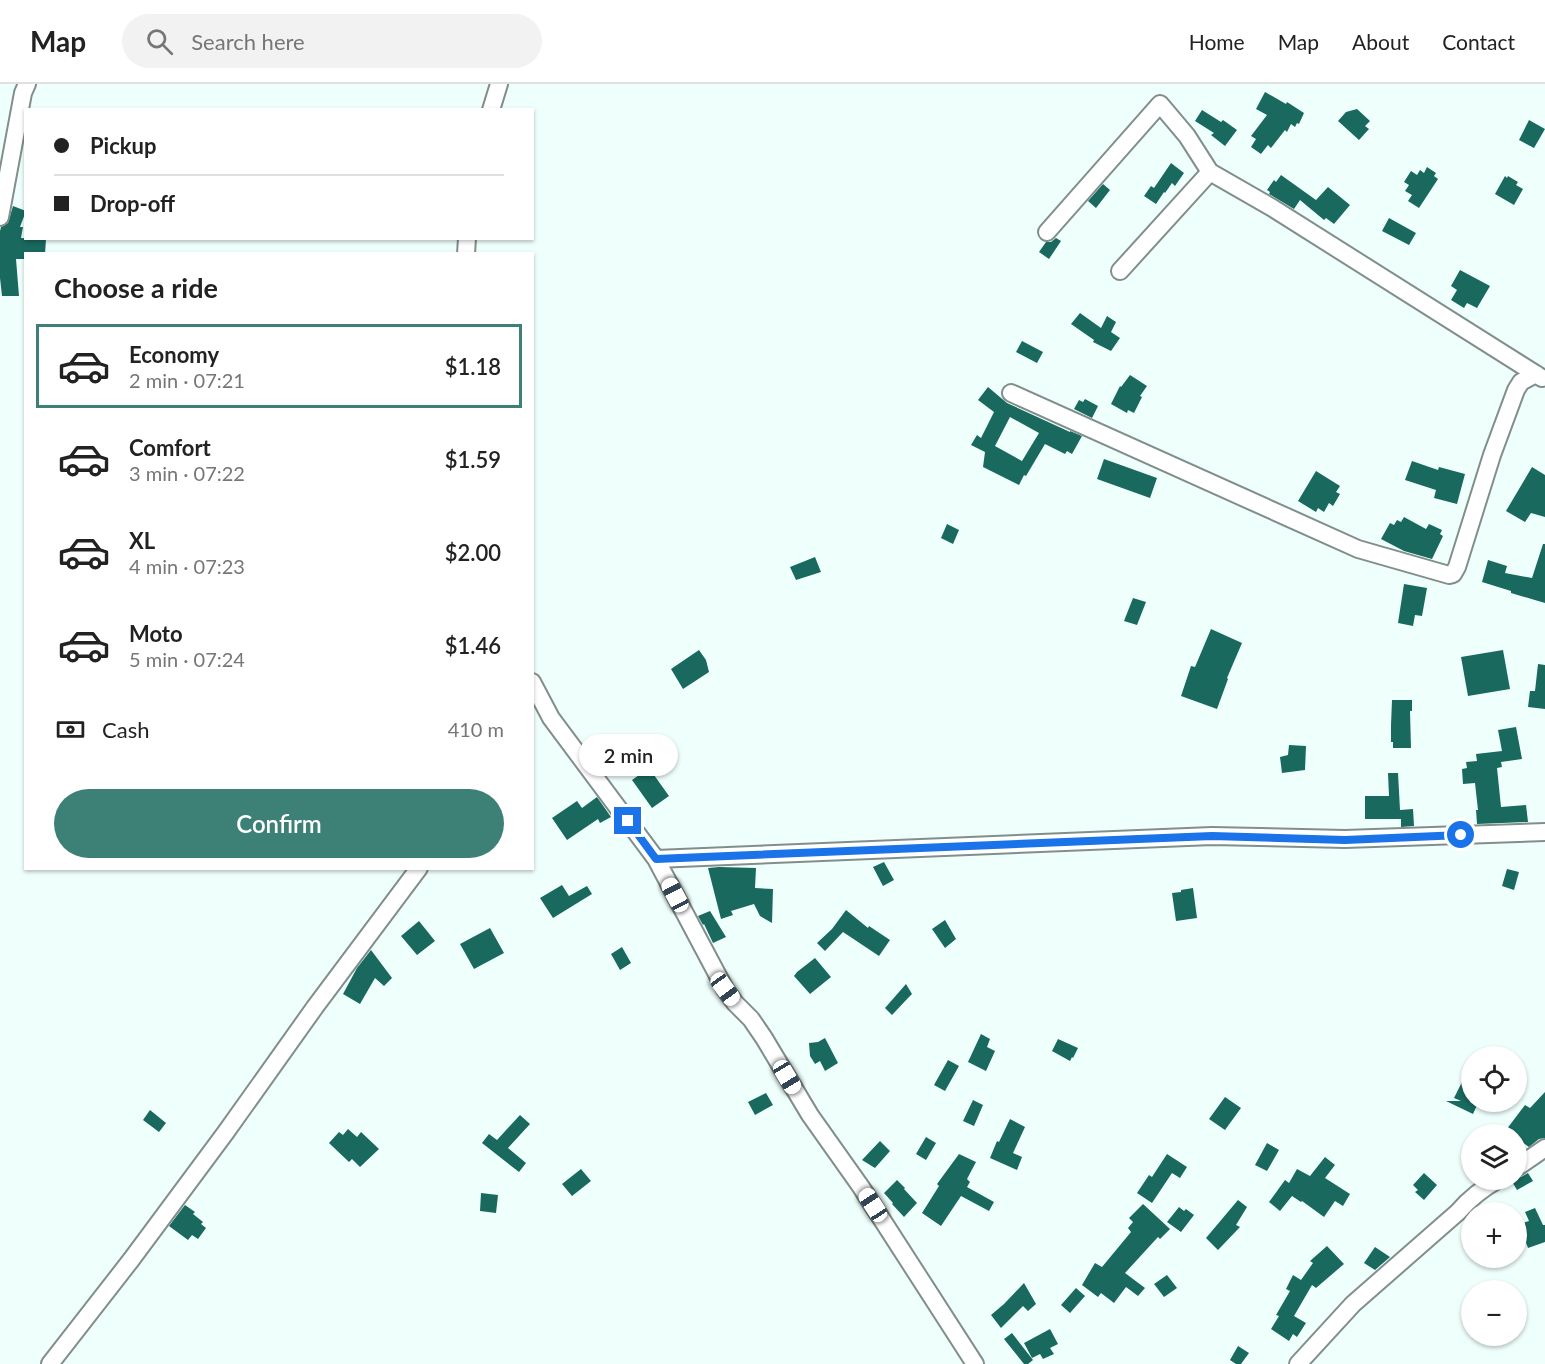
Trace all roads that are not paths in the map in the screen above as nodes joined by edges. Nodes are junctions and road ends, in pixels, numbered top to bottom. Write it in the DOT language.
graph roads {
  1 [pos="27,84"];
  2 [pos="499,84"];
  3 [pos="492,108"];
  4 [pos="1210,172"];
  5 [pos="0,217"];
  6 [pos="1047,232"];
  7 [pos="1120,271"];
  8 [pos="1540,377"];
  9 [pos="1011,393"];
  10 [pos="534,686"];
  11 [pos="543,703"];
  12 [pos="534,714"];
  13 [pos="1545,832"];
  14 [pos="656,859"];
  15 [pos="418,870"];
  16 [pos="1545,1148"];
  17 [pos="1527,1160"];
  18 [pos="1481,1190"];
  19 [pos="50,1364"];
  20 [pos="975,1364"];
  21 [pos="1298,1364"];
  1 -- 5 [label="street"];
  2 -- 3 [label="street"];
  4 -- 6 [label="street"];
  4 -- 7 [label="street"];
  4 -- 8 [label="street"];
  8 -- 9 [label="street"];
  10 -- 11 [label="street"];
  11 -- 12 [label="street"];
  11 -- 14 [label="street"];
  13 -- 14 [label="street"];
  14 -- 20 [label="street"];
  15 -- 19 [label="street"];
  16 -- 17 [label="street"];
  18 -- 21 [label="street"];
}
